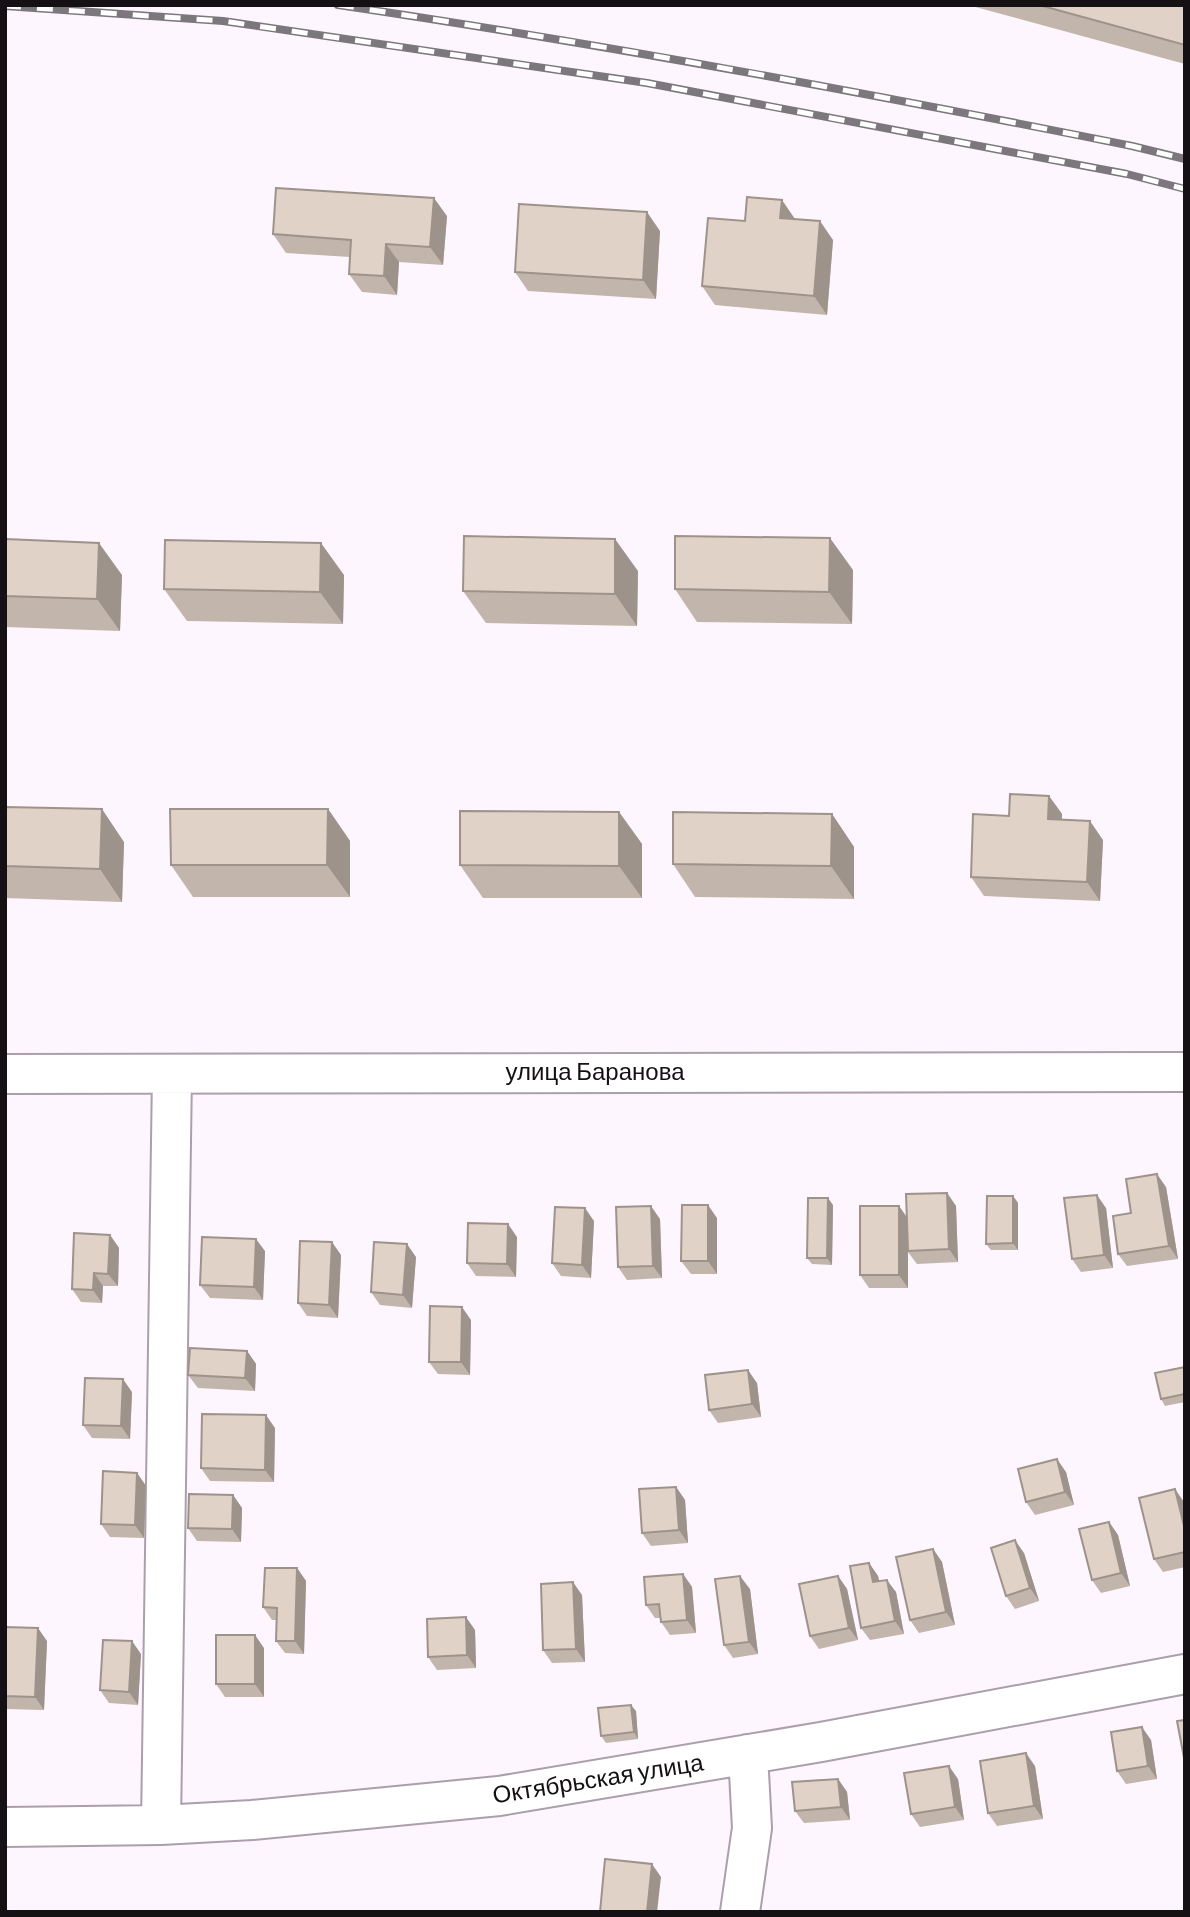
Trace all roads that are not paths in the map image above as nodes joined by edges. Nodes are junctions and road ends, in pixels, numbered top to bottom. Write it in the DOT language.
graph roads {
  1 [pos="1185,1072"];
  2 [pos="5,1074"];
  3 [pos="172,1074"];
  4 [pos="1185,1674"];
  5 [pos="748,1754"];
  6 [pos="160,1825"];
  7 [pos="5,1827"];
  8 [pos="740,1912"];
  1 -- 3 [label="street, улица Баранова"];
  2 -- 3 [label="street, улица Баранова"];
  3 -- 6 [label="street"];
  4 -- 5 [label="street, Октябрьская улица"];
  5 -- 6 [label="street, Октябрьская улица"];
  5 -- 8 [label="street"];
  6 -- 7 [label="street, Октябрьская улица"];
}
